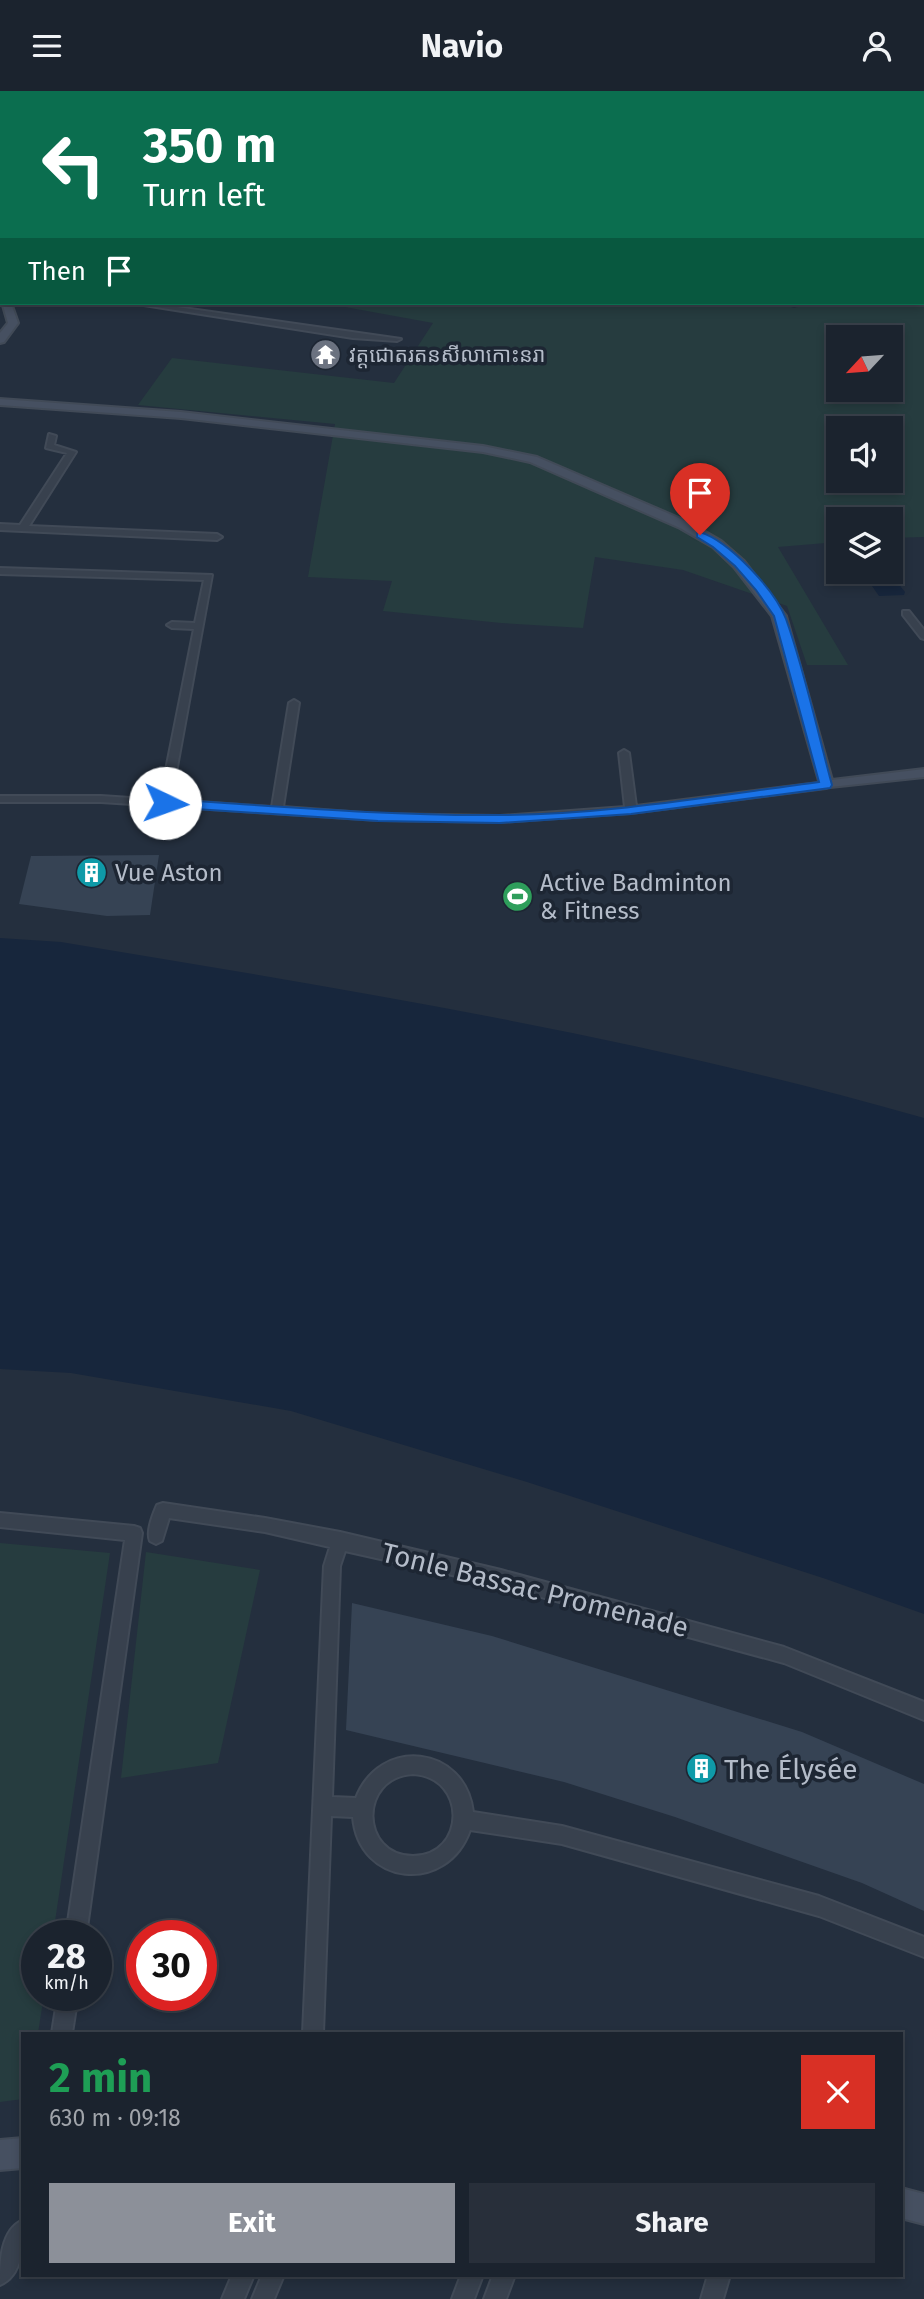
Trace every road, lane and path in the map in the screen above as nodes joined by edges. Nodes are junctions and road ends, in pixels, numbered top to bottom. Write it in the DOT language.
graph roads {
  1 [pos="7,305"];
  2 [pos="148,305"];
  3 [pos="397,339"];
  4 [pos="0,340"];
  5 [pos="0,402"];
  6 [pos="52,436"];
  7 [pos="0,527"];
  8 [pos="23,529"];
  9 [pos="217,537"];
  10 [pos="0,571"];
  11 [pos="906,613"];
  12 [pos="172,625"];
  13 [pos="199,626"];
  14 [pos="924,636"];
  15 [pos="293,703"];
  16 [pos="624,753"];
  17 [pos="924,772"];
  18 [pos="826,785"];
  19 [pos="0,799"];
  20 [pos="165,803"];
  21 [pos="277,809"];
  22 [pos="631,810"];
  23 [pos="0,1520"];
  24 [pos="156,1536"];
  25 [pos="340,1540"];
  26 [pos="924,1711"];
  27 [pos="323,1806"];
  28 [pos="363,1808"];
  29 [pos="463,1820"];
  30 [pos="78,1920"];
  31 [pos="924,1947"];
  32 [pos="65,2011"];
  33 [pos="62,2032"];
  34 [pos="313,2032"];
  35 [pos="21,2153"];
  36 [pos="0,2155"];
  37 [pos="903,2204"];
  38 [pos="924,2209"];
  39 [pos="21,2235"];
  40 [pos="0,2274"];
  41 [pos="242,2277"];
  42 [pos="272,2277"];
  43 [pos="471,2277"];
  44 [pos="503,2277"];
  45 [pos="718,2277"];
  46 [pos="233,2299"];
  47 [pos="262,2299"];
  48 [pos="463,2299"];
  49 [pos="495,2299"];
  50 [pos="712,2299"];
  1 -- 4 [label="street"];
  2 -- 3 [label="street"];
  5 -- 18 [label="street"];
  6 -- 8 [label="street"];
  7 -- 8 [label="street"];
  8 -- 9 [label="street"];
  10 -- 13 [label="street"];
  11 -- 14 [label="street"];
  12 -- 13 [label="street"];
  13 -- 20 [label="street"];
  15 -- 21 [label="street"];
  16 -- 22 [label="street"];
  17 -- 18 [label="street"];
  18 -- 22 [label="street"];
  19 -- 20 [label="street"];
  20 -- 21 [label="street"];
  21 -- 22 [label="street"];
  23 -- 30 [label="street"];
  24 -- 25 [label="street, Tonle Bassac Promenade"];
  25 -- 26 [label="street, Tonle Bassac Promenade"];
  25 -- 27 [label="street"];
  27 -- 28 [label="street"];
  27 -- 34 [label="street"];
  28 -- 29 [label="street"];
  28 -- 29 [label="street"];
  29 -- 31 [label="street"];
  32 -- 33 [label="street"];
  35 -- 36 [label="street"];
  37 -- 38 [label="street"];
  39 -- 40 [label="street"];
  41 -- 46 [label="street"];
  42 -- 47 [label="street"];
  43 -- 48 [label="street"];
  44 -- 49 [label="street"];
  45 -- 50 [label="street"];
}
